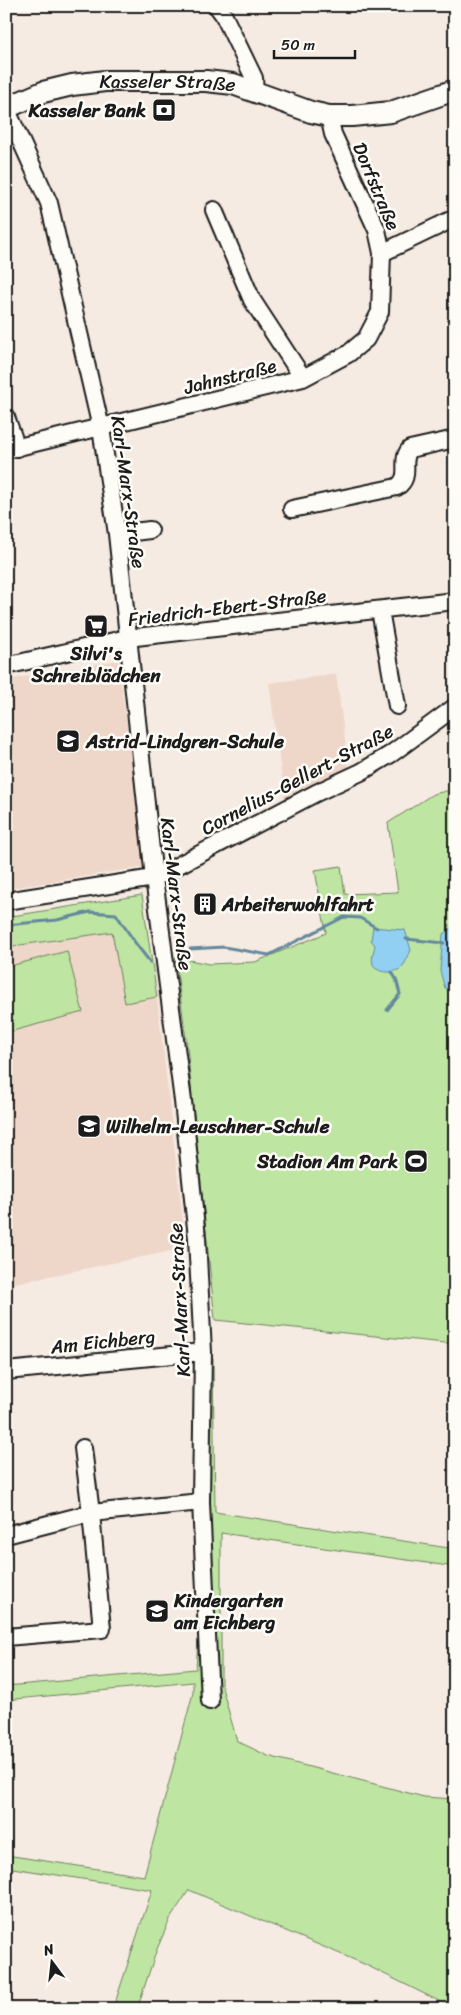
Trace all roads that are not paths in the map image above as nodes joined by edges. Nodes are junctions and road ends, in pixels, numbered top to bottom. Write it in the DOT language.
graph roads {
  1 [pos="217,6"];
  2 [pos="455,90"];
  3 [pos="255,92"];
  4 [pos="6,108"];
  5 [pos="329,116"];
  6 [pos="214,210"];
  7 [pos="455,218"];
  8 [pos="382,253"];
  9 [pos="303,378"];
  10 [pos="6,416"];
  11 [pos="101,428"];
  12 [pos="455,438"];
  13 [pos="12,449"];
  14 [pos="292,509"];
  15 [pos="150,530"];
  16 [pos="117,534"];
  17 [pos="455,601"];
  18 [pos="380,610"];
  19 [pos="127,638"];
  20 [pos="6,666"];
  21 [pos="397,706"];
  22 [pos="455,707"];
  23 [pos="154,878"];
  24 [pos="6,901"];
  25 [pos="204,1352"];
  26 [pos="6,1371"];
  27 [pos="83,1448"];
  28 [pos="201,1502"];
  29 [pos="92,1513"];
  30 [pos="6,1535"];
  31 [pos="6,1637"];
  32 [pos="210,1701"];
  1 -- 3 [label="street"];
  2 -- 5 [label="main road, Kasseler Straße"];
  3 -- 4 [label="main road, Kasseler Straße"];
  3 -- 5 [label="main road, Kasseler Straße"];
  4 -- 11 [label="street, Karl-Marx-Straße"];
  5 -- 8 [label="street, Dorfstraße"];
  6 -- 9 [label="street"];
  7 -- 8 [label="street, Dorfstraße"];
  8 -- 9 [label="street, Jahnstraße"];
  9 -- 11 [label="street, Jahnstraße"];
  10 -- 13 [label="street"];
  11 -- 13 [label="street, Jahnstraße"];
  11 -- 16 [label="street, Karl-Marx-Straße"];
  12 -- 14 [label="street"];
  15 -- 16 [label="street"];
  16 -- 19 [label="street, Karl-Marx-Straße"];
  17 -- 18 [label="street, Friedrich-Ebert-Straße"];
  18 -- 19 [label="street, Friedrich-Ebert-Straße"];
  18 -- 21 [label="street"];
  19 -- 20 [label="street, Friedrich-Ebert-Straße"];
  19 -- 23 [label="street, Karl-Marx-Straße"];
  22 -- 23 [label="street, Cornelius-Gellert-Straße"];
  23 -- 24 [label="street, Cornelius-Gellert-Straße"];
  23 -- 25 [label="street, Karl-Marx-Straße"];
  25 -- 26 [label="street, Am Eichberg"];
  25 -- 28 [label="street, Karl-Marx-Straße"];
  27 -- 29 [label="street"];
  28 -- 29 [label="street"];
  28 -- 32 [label="street, Karl-Marx-Straße"];
  29 -- 30 [label="street"];
  29 -- 31 [label="street"];
}
